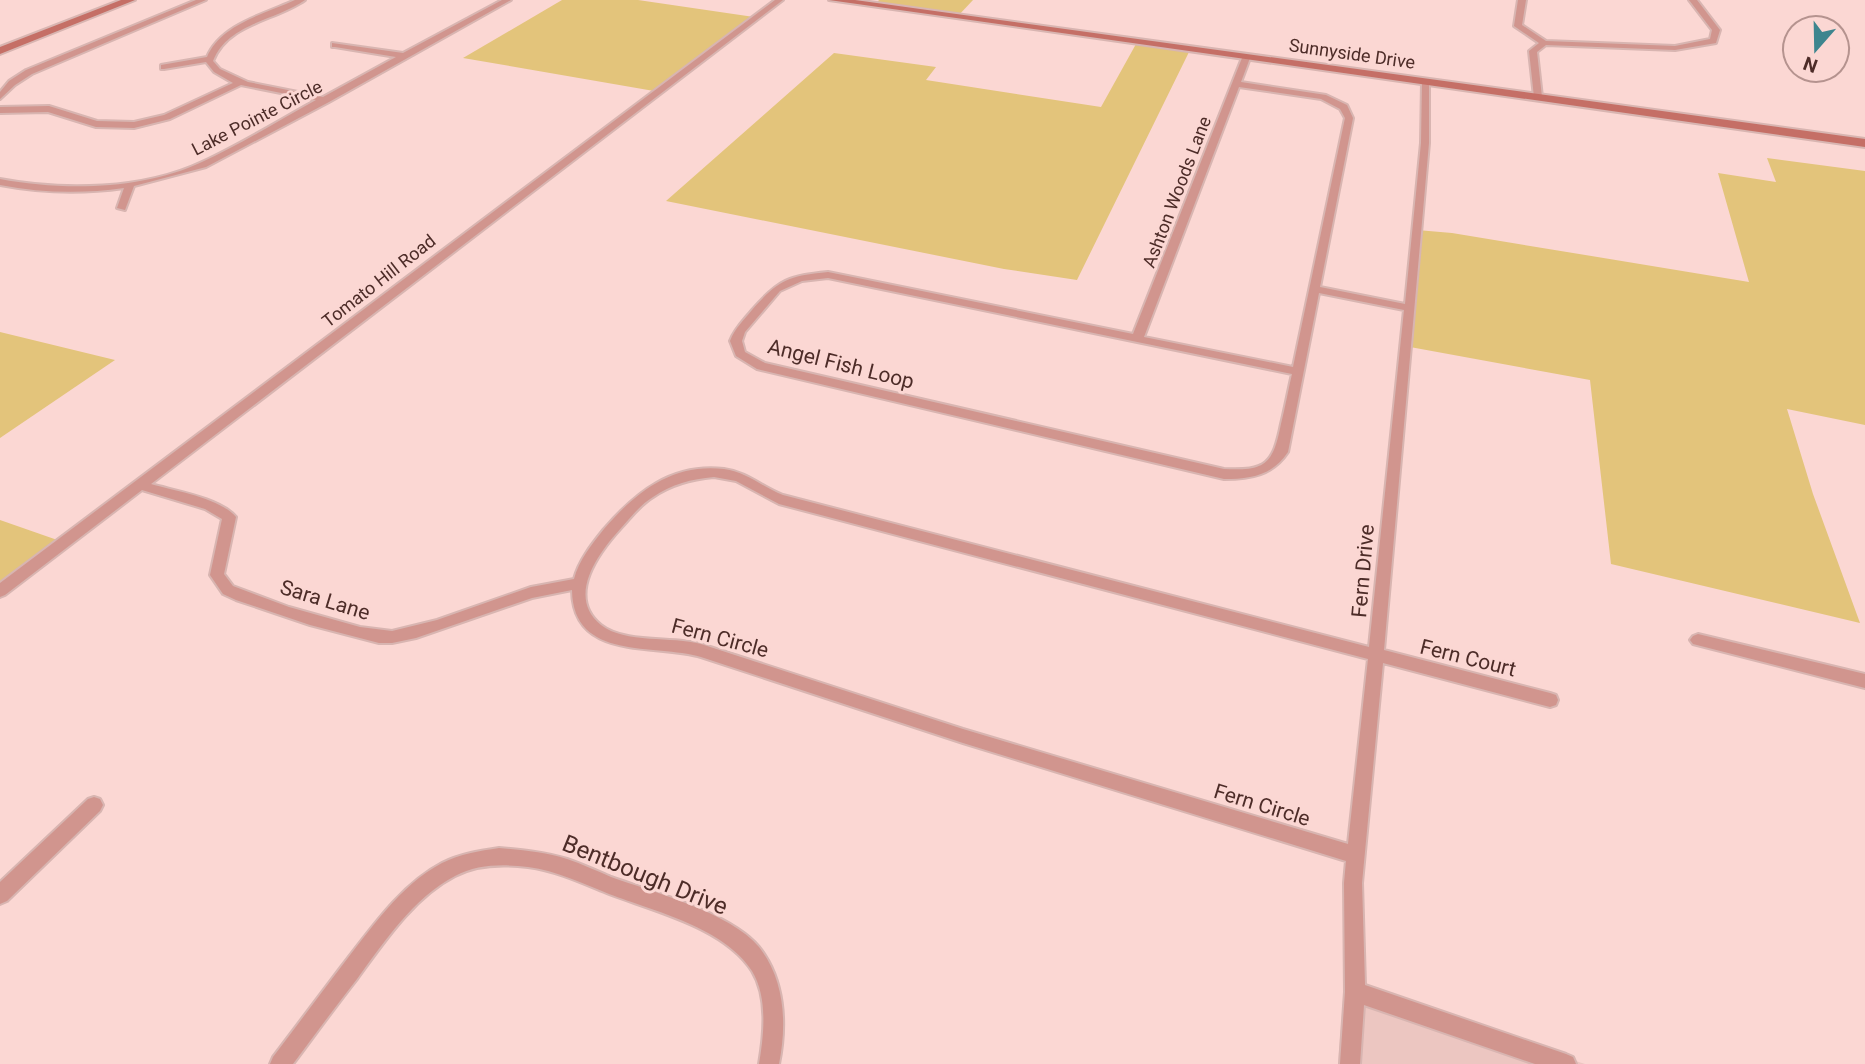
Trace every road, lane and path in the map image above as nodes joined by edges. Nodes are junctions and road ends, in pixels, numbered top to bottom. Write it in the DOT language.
graph roads {
  1 [pos="130,0"];
  2 [pos="202,0"];
  3 [pos="301,0"];
  4 [pos="507,0"];
  5 [pos="779,0"];
  6 [pos="834,0"];
  7 [pos="1522,0"];
  8 [pos="1693,0"];
  9 [pos="1544,43"];
  10 [pos="335,45"];
  11 [pos="0,51"];
  12 [pos="404,57"];
  13 [pos="1246,58"];
  14 [pos="210,60"];
  15 [pos="164,66"];
  16 [pos="1426,82"];
  17 [pos="239,83"];
  18 [pos="1236,84"];
  19 [pos="0,97"];
  20 [pos="1538,97"];
  21 [pos="326,100"];
  22 [pos="0,110"];
  23 [pos="1865,143"];
  24 [pos="0,182"];
  25 [pos="130,184"];
  26 [pos="122,208"];
  27 [pos="1314,289"];
  28 [pos="1410,307"];
  29 [pos="1137,339"];
  30 [pos="1298,372"];
  31 [pos="140,485"];
  32 [pos="578,584"];
  33 [pos="0,591"];
  34 [pos="1698,640"];
  35 [pos="1376,657"];
  36 [pos="1865,681"];
  37 [pos="1550,700"];
  38 [pos="94,805"];
  39 [pos="1355,855"];
  40 [pos="0,895"];
  41 [pos="1355,992"];
  42 [pos="280,1064"];
  43 [pos="769,1064"];
  44 [pos="1350,1064"];
  45 [pos="1566,1064"];
  1 -- 11 [label="street"];
  2 -- 19 [label="street"];
  3 -- 14 [label="street"];
  4 -- 12 [label="street, Lake Pointe Circle"];
  5 -- 31 [label="street, Tomato Hill Road"];
  6 -- 13 [label="street, Sunnyside Drive"];
  7 -- 9 [label="street"];
  8 -- 9 [label="street"];
  9 -- 20 [label="street"];
  10 -- 12 [label="street"];
  12 -- 21 [label="street, Lake Pointe Circle"];
  13 -- 16 [label="street, Sunnyside Drive"];
  13 -- 18 [label="street, Ashton Woods Lane"];
  14 -- 15 [label="street"];
  14 -- 17 [label="street"];
  16 -- 20 [label="street, Sunnyside Drive"];
  16 -- 28 [label="street, Fern Drive"];
  17 -- 21 [label="street"];
  17 -- 22 [label="street"];
  18 -- 27 [label="street, Angel Fish Loop"];
  18 -- 29 [label="street, Ashton Woods Lane"];
  20 -- 23 [label="street, Sunnyside Drive"];
  21 -- 25 [label="street, Lake Pointe Circle"];
  24 -- 25 [label="street, Lake Pointe Circle"];
  25 -- 26 [label="street"];
  27 -- 28 [label="street"];
  27 -- 30 [label="street, Angel Fish Loop"];
  28 -- 35 [label="street, Fern Drive"];
  29 -- 30 [label="street, Angel Fish Loop"];
  29 -- 30 [label="street, Angel Fish Loop"];
  31 -- 32 [label="street, Sara Lane"];
  31 -- 33 [label="street, Tomato Hill Road"];
  32 -- 35 [label="street"];
  32 -- 39 [label="street, Fern Circle"];
  34 -- 36 [label="street"];
  35 -- 37 [label="street, Fern Court"];
  35 -- 39 [label="street, Fern Drive"];
  38 -- 40 [label="street"];
  39 -- 41 [label="street, Fern Drive"];
  41 -- 44 [label="street, Fern Drive"];
  41 -- 45 [label="street"];
  42 -- 43 [label="street, Bentbough Drive"];
}
